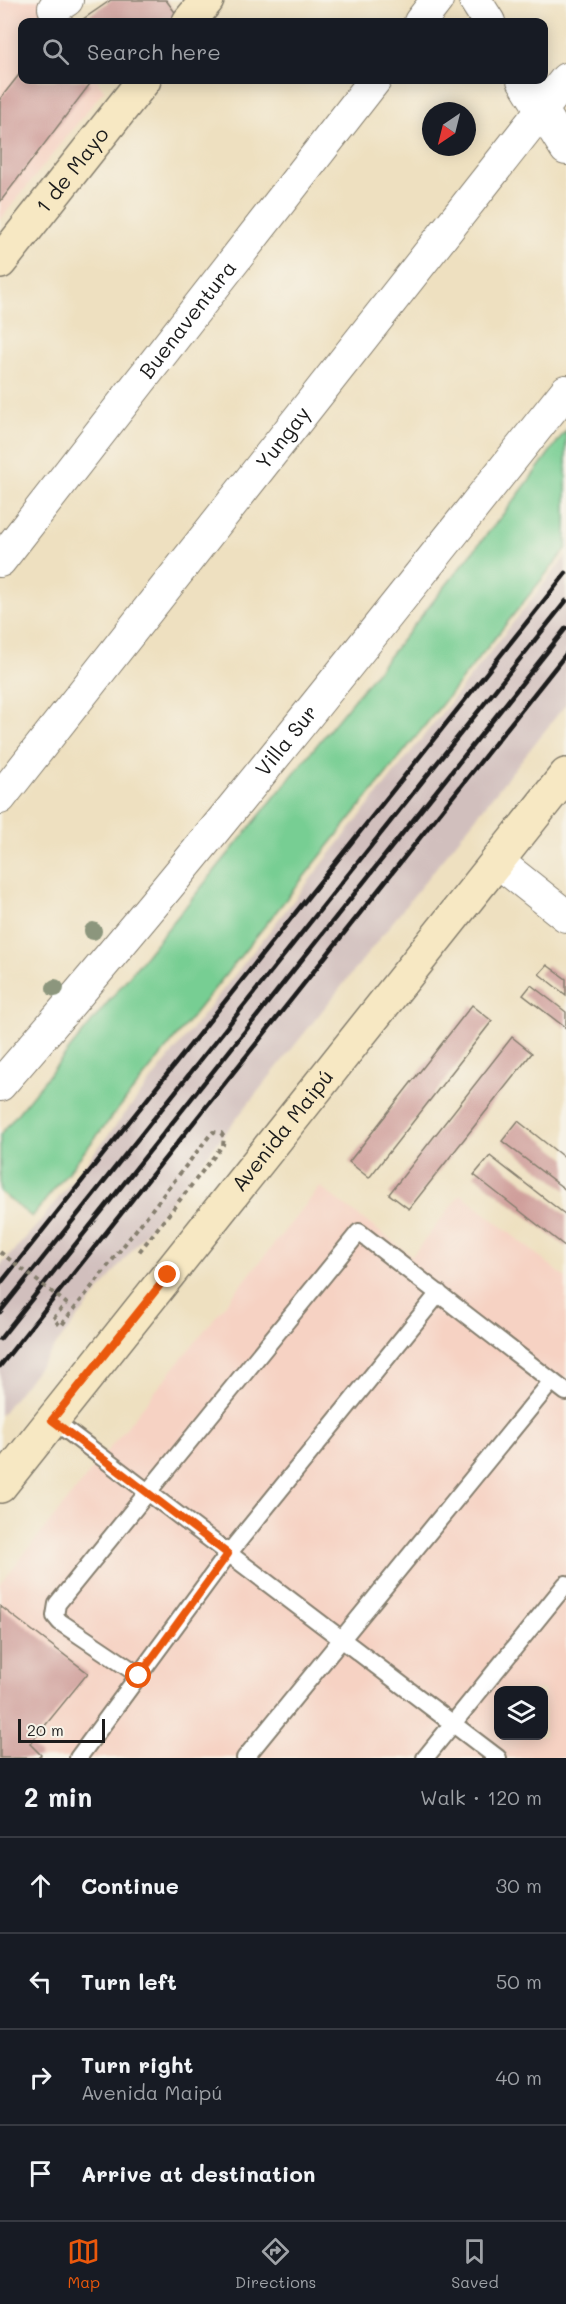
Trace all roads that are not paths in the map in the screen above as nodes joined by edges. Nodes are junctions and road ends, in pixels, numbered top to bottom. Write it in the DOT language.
graph roads {
  1 [pos="207,0"];
  2 [pos="437,0"];
  3 [pos="475,0"];
  4 [pos="192,18"];
  5 [pos="423,18"];
  6 [pos="486,18"];
  7 [pos="566,79"];
  8 [pos="141,84"];
  9 [pos="372,84"];
  10 [pos="526,84"];
  11 [pos="542,109"];
  12 [pos="566,149"];
  13 [pos="0,262"];
  14 [pos="566,391"];
  15 [pos="0,561"];
  16 [pos="566,775"];
  17 [pos="0,798"];
  18 [pos="497,861"];
  19 [pos="566,916"];
  20 [pos="0,1085"];
  21 [pos="439,1293"];
  22 [pos="552,1381"];
  23 [pos="566,1392"];
  24 [pos="52,1420"];
  25 [pos="0,1486"];
  26 [pos="149,1494"];
  27 [pos="228,1554"];
  28 [pos="566,1584"];
  29 [pos="342,1639"];
  30 [pos="139,1676"];
  31 [pos="453,1724"];
  32 [pos="78,1758"];
  33 [pos="245,1758"];
  34 [pos="425,1758"];
  35 [pos="498,1758"];
  1 -- 4 [label="main road"];
  2 -- 5 [label="street"];
  3 -- 6 [label="street"];
  7 -- 11 [label="street, Yungay"];
  8 -- 13 [label="main road, 1 de Mayo"];
  9 -- 15 [label="street, Buenaventura"];
  10 -- 11 [label="street"];
  11 -- 12 [label="street"];
  11 -- 17 [label="street, Yungay"];
  14 -- 20 [label="street, Villa Sur"];
  16 -- 18 [label="main road, Avenida Maipú"];
  18 -- 19 [label="street"];
  18 -- 24 [label="main road, Avenida Maipú"];
  21 -- 22 [label="lane"];
  21 -- 26 [label="lane"];
  21 -- 27 [label="lane"];
  22 -- 23 [label="lane"];
  22 -- 29 [label="lane"];
  24 -- 25 [label="main road, Avenida Maipú"];
  24 -- 26 [label="lane"];
  26 -- 27 [label="lane"];
  26 -- 30 [label="lane"];
  27 -- 29 [label="lane"];
  27 -- 30 [label="lane"];
  28 -- 31 [label="lane"];
  29 -- 31 [label="lane"];
  29 -- 33 [label="lane"];
  30 -- 32 [label="lane"];
  31 -- 34 [label="lane"];
  31 -- 35 [label="lane"];
}
